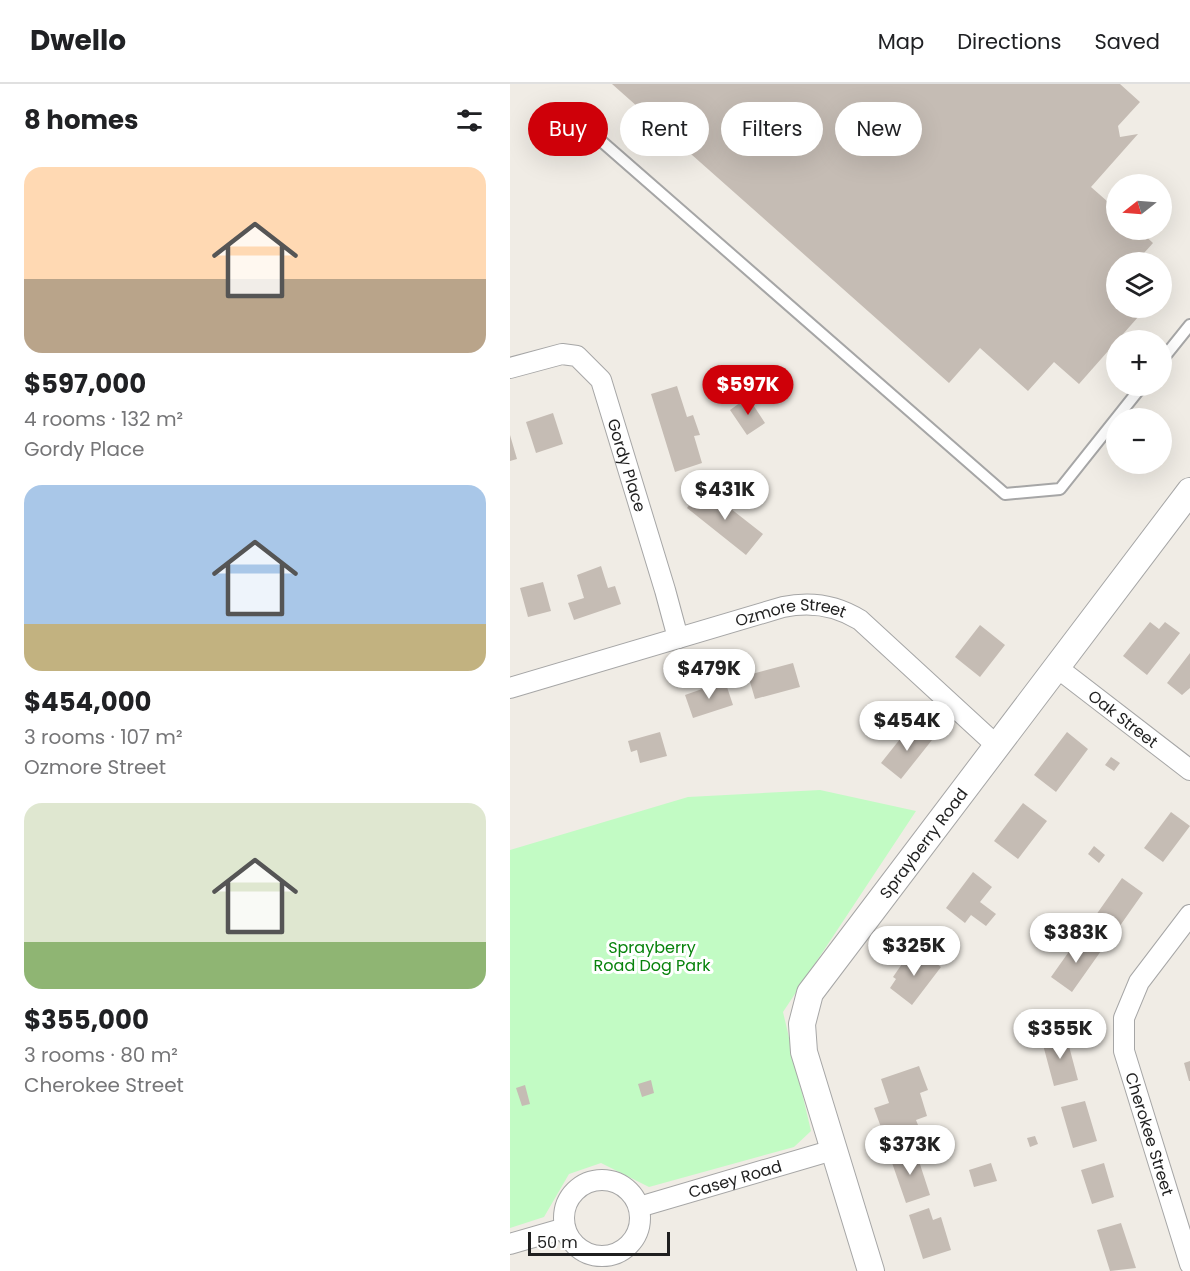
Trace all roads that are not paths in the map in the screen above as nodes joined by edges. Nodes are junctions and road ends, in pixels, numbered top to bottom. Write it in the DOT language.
graph roads {
  1 [pos="608,147"];
  2 [pos="1190,325"];
  3 [pos="1172,347"];
  4 [pos="515,367"];
  5 [pos="1134,396"];
  6 [pos="1190,490"];
  7 [pos="678,638"];
  8 [pos="1055,666"];
  9 [pos="510,688"];
  10 [pos="996,745"];
  11 [pos="1190,770"];
  12 [pos="1190,915"];
  13 [pos="833,1150"];
  14 [pos="639,1207"];
  15 [pos="565,1228"];
  16 [pos="510,1244"];
  17 [pos="1190,1264"];
  18 [pos="871,1271"];
  1 -- 5 [label="lane"];
  2 -- 3 [label="lane"];
  4 -- 7 [label="street, Gordy Place"];
  6 -- 8 [label="street, Sprayberry Road"];
  7 -- 9 [label="street, Ozmore Street"];
  7 -- 10 [label="street, Ozmore Street"];
  8 -- 10 [label="street, Sprayberry Road"];
  8 -- 11 [label="street, Oak Street"];
  10 -- 13 [label="street, Sprayberry Road"];
  12 -- 17 [label="street, Cherokee Street"];
  13 -- 14 [label="street, Casey Road"];
  13 -- 18 [label="street, Sprayberry Road"];
  14 -- 15 [label="street"];
  14 -- 15 [label="street"];
  15 -- 16 [label="street"];
}
